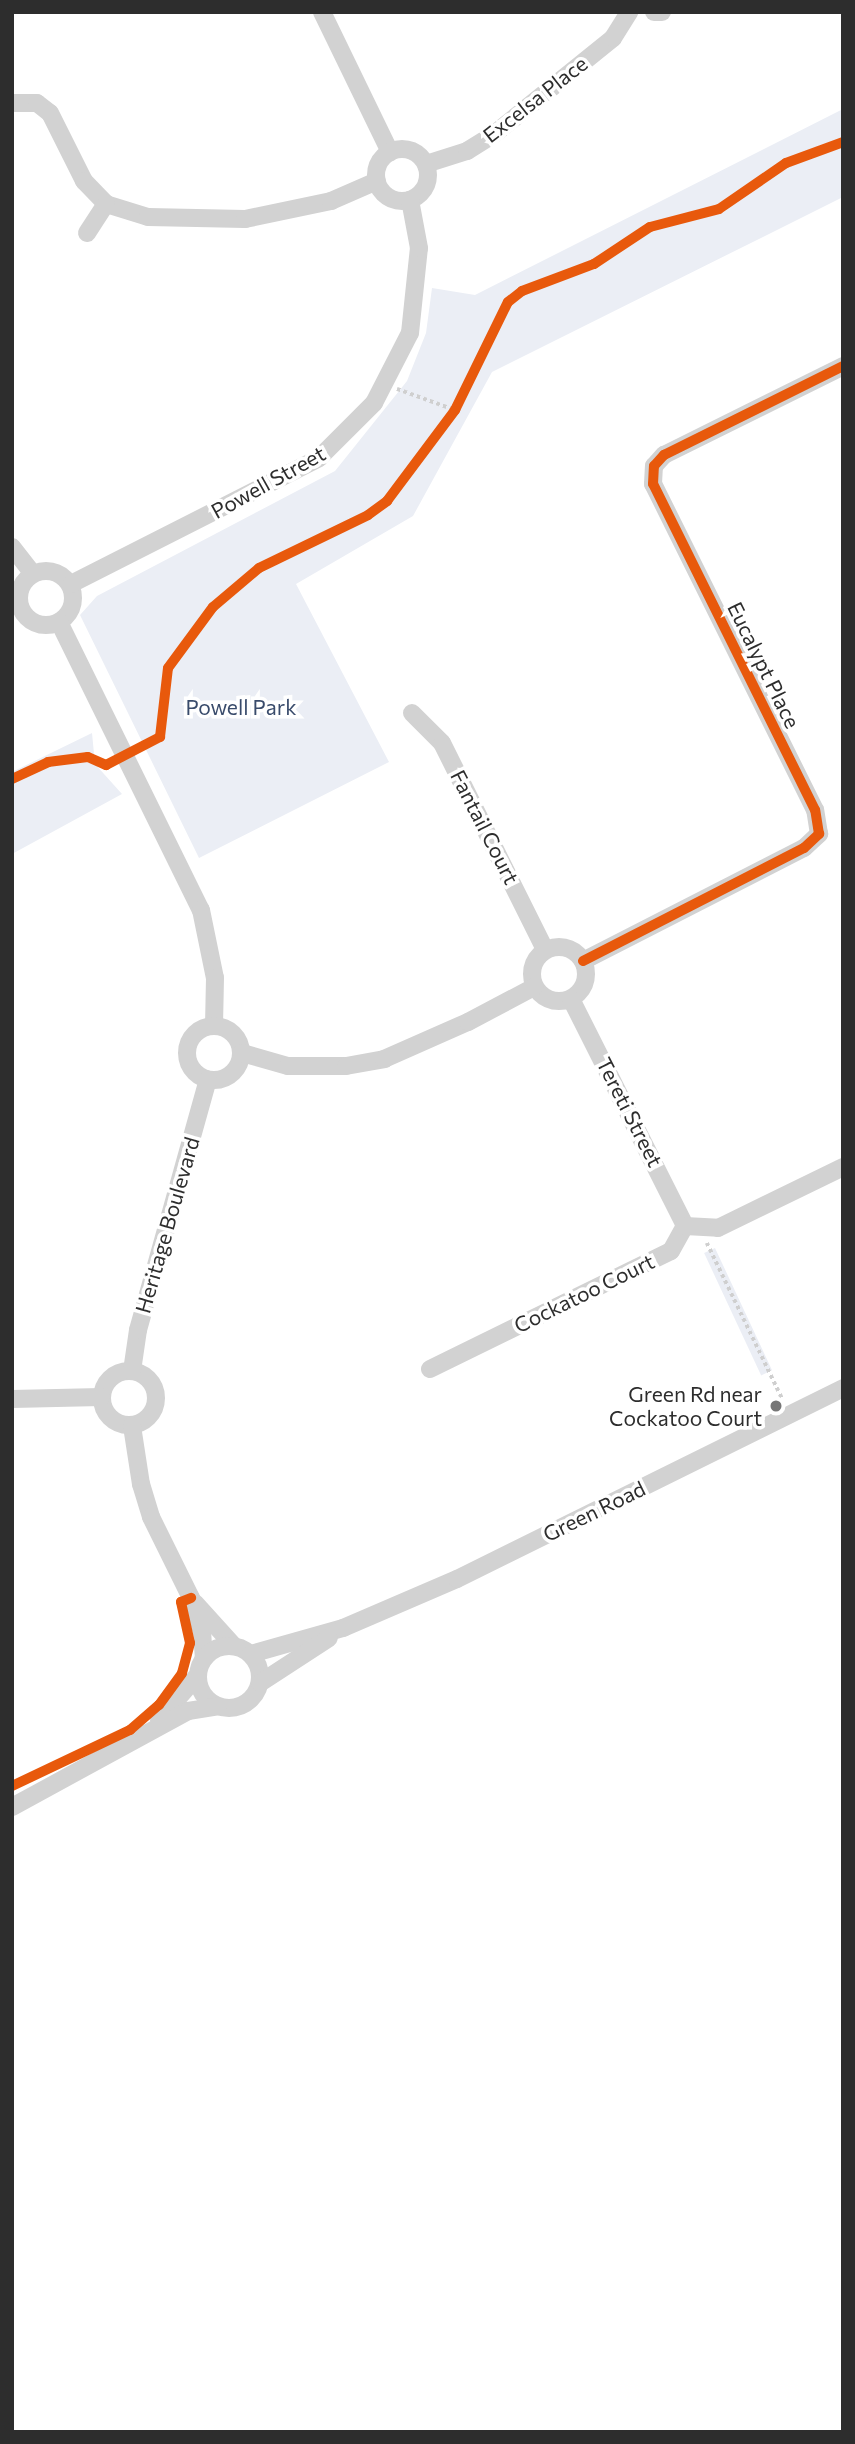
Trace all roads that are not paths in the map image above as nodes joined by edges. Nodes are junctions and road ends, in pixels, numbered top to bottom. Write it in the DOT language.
graph roads {
  1 [pos="322,12"];
  2 [pos="629,12"];
  3 [pos="654,12"];
  4 [pos="662,12"];
  5 [pos="12,103"];
  6 [pos="390,152"];
  7 [pos="426,164"];
  8 [pos="377,181"];
  9 [pos="410,200"];
  10 [pos="106,204"];
  11 [pos="87,233"];
  12 [pos="843,366"];
  13 [pos="12,547"];
  14 [pos="33,574"];
  15 [pos="71,584"];
  16 [pos="59,622"];
  17 [pos="412,713"];
  18 [pos="545,950"];
  19 [pos="583,961"];
  20 [pos="534,986"];
  21 [pos="571,999"];
  22 [pos="214,1025"];
  23 [pos="242,1053"];
  24 [pos="208,1080"];
  25 [pos="843,1167"];
  26 [pos="685,1226"];
  27 [pos="430,1369"];
  28 [pos="132,1371"];
  29 [pos="843,1388"];
  30 [pos="102,1397"];
  31 [pos="12,1399"];
  32 [pos="132,1426"];
  33 [pos="191,1598"];
  34 [pos="343,1628"];
  35 [pos="234,1646"];
  36 [pos="251,1654"];
  37 [pos="204,1658"];
  38 [pos="197,1676"];
  39 [pos="260,1683"];
  40 [pos="218,1706"];
  41 [pos="139,1739"];
  42 [pos="12,1807"];
  1 -- 6 [label="street"];
  2 -- 7 [label="street, Excelsa Place"];
  3 -- 4 [label="street"];
  5 -- 10 [label="street"];
  6 -- 7 [label="street"];
  6 -- 8 [label="street"];
  7 -- 9 [label="street"];
  8 -- 9 [label="street"];
  8 -- 10 [label="street"];
  9 -- 15 [label="street, Powell Street"];
  10 -- 11 [label="street"];
  12 -- 19 [label="street, Eucalypt Place"];
  13 -- 14 [label="street"];
  14 -- 15 [label="street"];
  14 -- 16 [label="street"];
  15 -- 16 [label="street"];
  16 -- 22 [label="street"];
  17 -- 18 [label="street, Fantail Court"];
  18 -- 19 [label="street"];
  18 -- 20 [label="street"];
  19 -- 21 [label="street"];
  20 -- 21 [label="street"];
  20 -- 23 [label="street"];
  21 -- 26 [label="street, Tereti Street"];
  22 -- 23 [label="street"];
  22 -- 24 [label="street"];
  23 -- 24 [label="street"];
  24 -- 28 [label="street, Heritage Boulevard"];
  25 -- 26 [label="street"];
  26 -- 27 [label="street, Cockatoo Court"];
  28 -- 30 [label="street"];
  28 -- 32 [label="street"];
  29 -- 34 [label="street, Green Road"];
  30 -- 31 [label="street"];
  30 -- 32 [label="street"];
  32 -- 33 [label="street"];
  33 -- 35 [label="street"];
  33 -- 37 [label="street"];
  34 -- 36 [label="street, Green Road"];
  34 -- 39 [label="street, Green Road"];
  35 -- 36 [label="street"];
  35 -- 37 [label="street"];
  36 -- 39 [label="street"];
  37 -- 38 [label="street"];
  38 -- 40 [label="street"];
  38 -- 41 [label="street"];
  39 -- 40 [label="street"];
  40 -- 41 [label="street"];
  41 -- 42 [label="street"];
}
